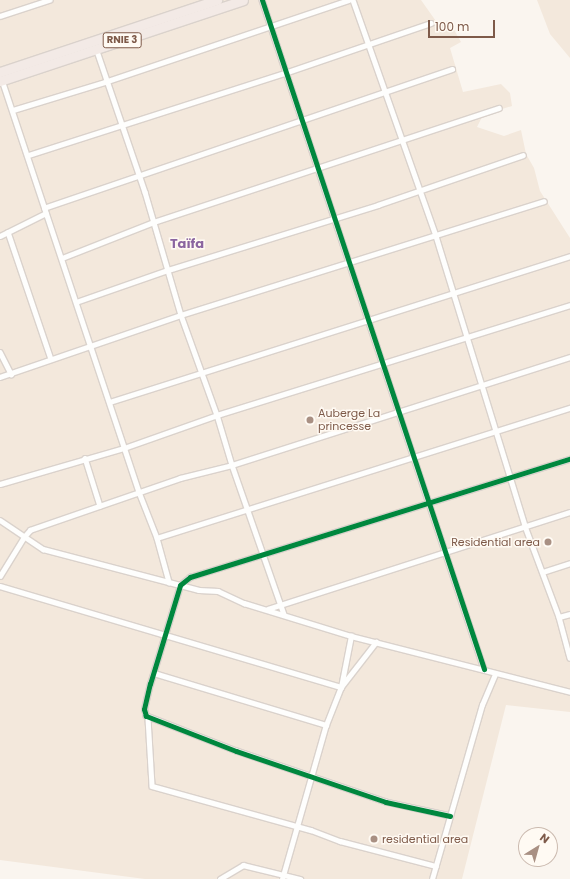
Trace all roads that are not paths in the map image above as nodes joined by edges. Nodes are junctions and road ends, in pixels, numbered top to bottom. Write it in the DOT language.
graph roads {
  1 [pos="49,0"];
  2 [pos="217,0"];
  3 [pos="243,0"];
  4 [pos="262,0"];
  5 [pos="349,0"];
  6 [pos="353,0"];
  7 [pos="0,16"];
  8 [pos="431,23"];
  9 [pos="270,28"];
  10 [pos="95,45"];
  11 [pos="369,45"];
  12 [pos="452,69"];
  13 [pos="285,73"];
  14 [pos="1,78"];
  15 [pos="106,82"];
  16 [pos="385,92"];
  17 [pos="499,108"];
  18 [pos="13,110"];
  19 [pos="301,119"];
  20 [pos="122,126"];
  21 [pos="402,140"];
  22 [pos="523,154"];
  23 [pos="29,155"];
  24 [pos="316,170"];
  25 [pos="140,177"];
  26 [pos="420,190"];
  27 [pos="544,201"];
  28 [pos="44,208"];
  29 [pos="46,213"];
  30 [pos="334,217"];
  31 [pos="154,222"];
  32 [pos="8,232"];
  33 [pos="0,236"];
  34 [pos="436,236"];
  35 [pos="570,256"];
  36 [pos="62,258"];
  37 [pos="348,261"];
  38 [pos="168,270"];
  39 [pos="452,293"];
  40 [pos="76,302"];
  41 [pos="570,305"];
  42 [pos="182,314"];
  43 [pos="366,320"];
  44 [pos="466,338"];
  45 [pos="90,344"];
  46 [pos="0,352"];
  47 [pos="570,357"];
  48 [pos="51,359"];
  49 [pos="382,365"];
  50 [pos="202,373"];
  51 [pos="11,374"];
  52 [pos="0,377"];
  53 [pos="482,386"];
  54 [pos="110,402"];
  55 [pos="570,408"];
  56 [pos="397,411"];
  57 [pos="217,415"];
  58 [pos="496,431"];
  59 [pos="124,448"];
  60 [pos="413,457"];
  61 [pos="85,458"];
  62 [pos="570,459"];
  63 [pos="232,465"];
  64 [pos="511,478"];
  65 [pos="0,484"];
  66 [pos="139,492"];
  67 [pos="429,503"];
  68 [pos="100,506"];
  69 [pos="248,509"];
  70 [pos="570,512"];
  71 [pos="0,520"];
  72 [pos="525,526"];
  73 [pos="24,537"];
  74 [pos="157,538"];
  75 [pos="444,553"];
  76 [pos="263,554"];
  77 [pos="570,563"];
  78 [pos="543,572"];
  79 [pos="0,576"];
  80 [pos="169,582"];
  81 [pos="180,585"];
  82 [pos="0,586"];
  83 [pos="280,604"];
  84 [pos="268,609"];
  85 [pos="284,614"];
  86 [pos="570,614"];
  87 [pos="559,617"];
  88 [pos="165,635"];
  89 [pos="351,636"];
  90 [pos="376,642"];
  91 [pos="570,658"];
  92 [pos="484,669"];
  93 [pos="154,673"];
  94 [pos="495,674"];
  95 [pos="341,687"];
  96 [pos="570,692"];
  97 [pos="148,718"];
  98 [pos="326,725"];
  99 [pos="312,776"];
  100 [pos="450,816"];
  101 [pos="298,827"];
  102 [pos="436,866"];
  103 [pos="283,877"];
  104 [pos="220,879"];
  105 [pos="300,879"];
  106 [pos="432,879"];
  1 -- 7 [label="street"];
  2 -- 10 [label="highway, RNIE 3"];
  3 -- 10 [label="highway, RNIE 3"];
  4 -- 9 [label="street"];
  5 -- 9 [label="street"];
  6 -- 11 [label="street"];
  8 -- 11 [label="street"];
  9 -- 13 [label="street"];
  9 -- 15 [label="street"];
  10 -- 14 [label="highway, RNIE 3"];
  10 -- 15 [label="street"];
  11 -- 13 [label="street"];
  11 -- 16 [label="street"];
  12 -- 16 [label="street"];
  13 -- 19 [label="street"];
  13 -- 20 [label="street"];
  14 -- 18 [label="street"];
  15 -- 18 [label="street"];
  15 -- 20 [label="street"];
  16 -- 19 [label="street"];
  16 -- 21 [label="street"];
  17 -- 21 [label="street"];
  18 -- 23 [label="street"];
  19 -- 24 [label="street"];
  19 -- 25 [label="street"];
  20 -- 23 [label="street"];
  20 -- 25 [label="street"];
  21 -- 24 [label="street"];
  21 -- 26 [label="street"];
  22 -- 26 [label="street"];
  23 -- 28 [label="street"];
  24 -- 30 [label="street"];
  24 -- 31 [label="street"];
  25 -- 28 [label="street"];
  25 -- 31 [label="street"];
  26 -- 30 [label="street"];
  26 -- 34 [label="street"];
  27 -- 34 [label="street"];
  28 -- 29 [label="street"];
  29 -- 32 [label="street"];
  29 -- 36 [label="street"];
  30 -- 37 [label="street"];
  30 -- 38 [label="street"];
  31 -- 36 [label="street"];
  31 -- 38 [label="street"];
  32 -- 33 [label="street"];
  32 -- 48 [label="street"];
  34 -- 37 [label="street"];
  34 -- 39 [label="street"];
  35 -- 39 [label="street"];
  36 -- 40 [label="street"];
  37 -- 42 [label="street"];
  37 -- 43 [label="street"];
  38 -- 40 [label="street"];
  38 -- 42 [label="street"];
  39 -- 43 [label="street"];
  39 -- 44 [label="street"];
  40 -- 45 [label="street"];
  41 -- 44 [label="street"];
  42 -- 45 [label="street"];
  42 -- 50 [label="street"];
  43 -- 49 [label="street"];
  43 -- 50 [label="street"];
  44 -- 49 [label="street"];
  44 -- 53 [label="street"];
  45 -- 48 [label="street"];
  45 -- 54 [label="street"];
  46 -- 51 [label="street"];
  47 -- 53 [label="street"];
  48 -- 51 [label="street"];
  49 -- 56 [label="street"];
  49 -- 57 [label="street"];
  50 -- 54 [label="street"];
  50 -- 57 [label="street"];
  51 -- 52 [label="street"];
  53 -- 56 [label="street"];
  53 -- 58 [label="street"];
  54 -- 59 [label="street"];
  55 -- 58 [label="street"];
  56 -- 60 [label="street"];
  56 -- 63 [label="street"];
  57 -- 59 [label="street"];
  57 -- 63 [label="street"];
  58 -- 60 [label="street"];
  58 -- 64 [label="street"];
  59 -- 61 [label="street"];
  59 -- 66 [label="street"];
  60 -- 67 [label="street"];
  60 -- 69 [label="street"];
  61 -- 65 [label="street"];
  61 -- 68 [label="street"];
  62 -- 64 [label="street"];
  63 -- 66 [label="street"];
  63 -- 69 [label="street"];
  64 -- 67 [label="street"];
  64 -- 72 [label="street"];
  66 -- 68 [label="street"];
  66 -- 74 [label="street"];
  67 -- 75 [label="street"];
  67 -- 76 [label="street"];
  68 -- 73 [label="street"];
  69 -- 74 [label="street"];
  69 -- 76 [label="street"];
  70 -- 72 [label="street"];
  71 -- 73 [label="street"];
  72 -- 75 [label="street"];
  72 -- 78 [label="street"];
  73 -- 79 [label="street"];
  73 -- 80 [label="street"];
  74 -- 80 [label="street"];
  75 -- 83 [label="street"];
  75 -- 92 [label="street"];
  76 -- 81 [label="street"];
  76 -- 83 [label="street"];
  77 -- 78 [label="street"];
  78 -- 87 [label="street"];
  80 -- 81 [label="street"];
  81 -- 84 [label="street"];
  81 -- 88 [label="street"];
  82 -- 88 [label="street"];
  83 -- 84 [label="street"];
  83 -- 85 [label="street"];
  84 -- 85 [label="street"];
  85 -- 89 [label="street"];
  86 -- 87 [label="street"];
  87 -- 91 [label="street"];
  88 -- 93 [label="street"];
  88 -- 95 [label="street"];
  89 -- 90 [label="street"];
  89 -- 95 [label="street"];
  90 -- 92 [label="street"];
  90 -- 95 [label="street"];
  92 -- 94 [label="street"];
  93 -- 97 [label="street"];
  93 -- 98 [label="street"];
  94 -- 96 [label="street"];
  94 -- 100 [label="street"];
  95 -- 98 [label="street"];
  97 -- 99 [label="street"];
  97 -- 101 [label="street"];
  98 -- 99 [label="street"];
  99 -- 100 [label="street"];
  99 -- 101 [label="street"];
  100 -- 102 [label="street"];
  101 -- 102 [label="street"];
  101 -- 103 [label="street"];
  102 -- 106 [label="street"];
  103 -- 104 [label="street"];
  103 -- 105 [label="street"];
}
